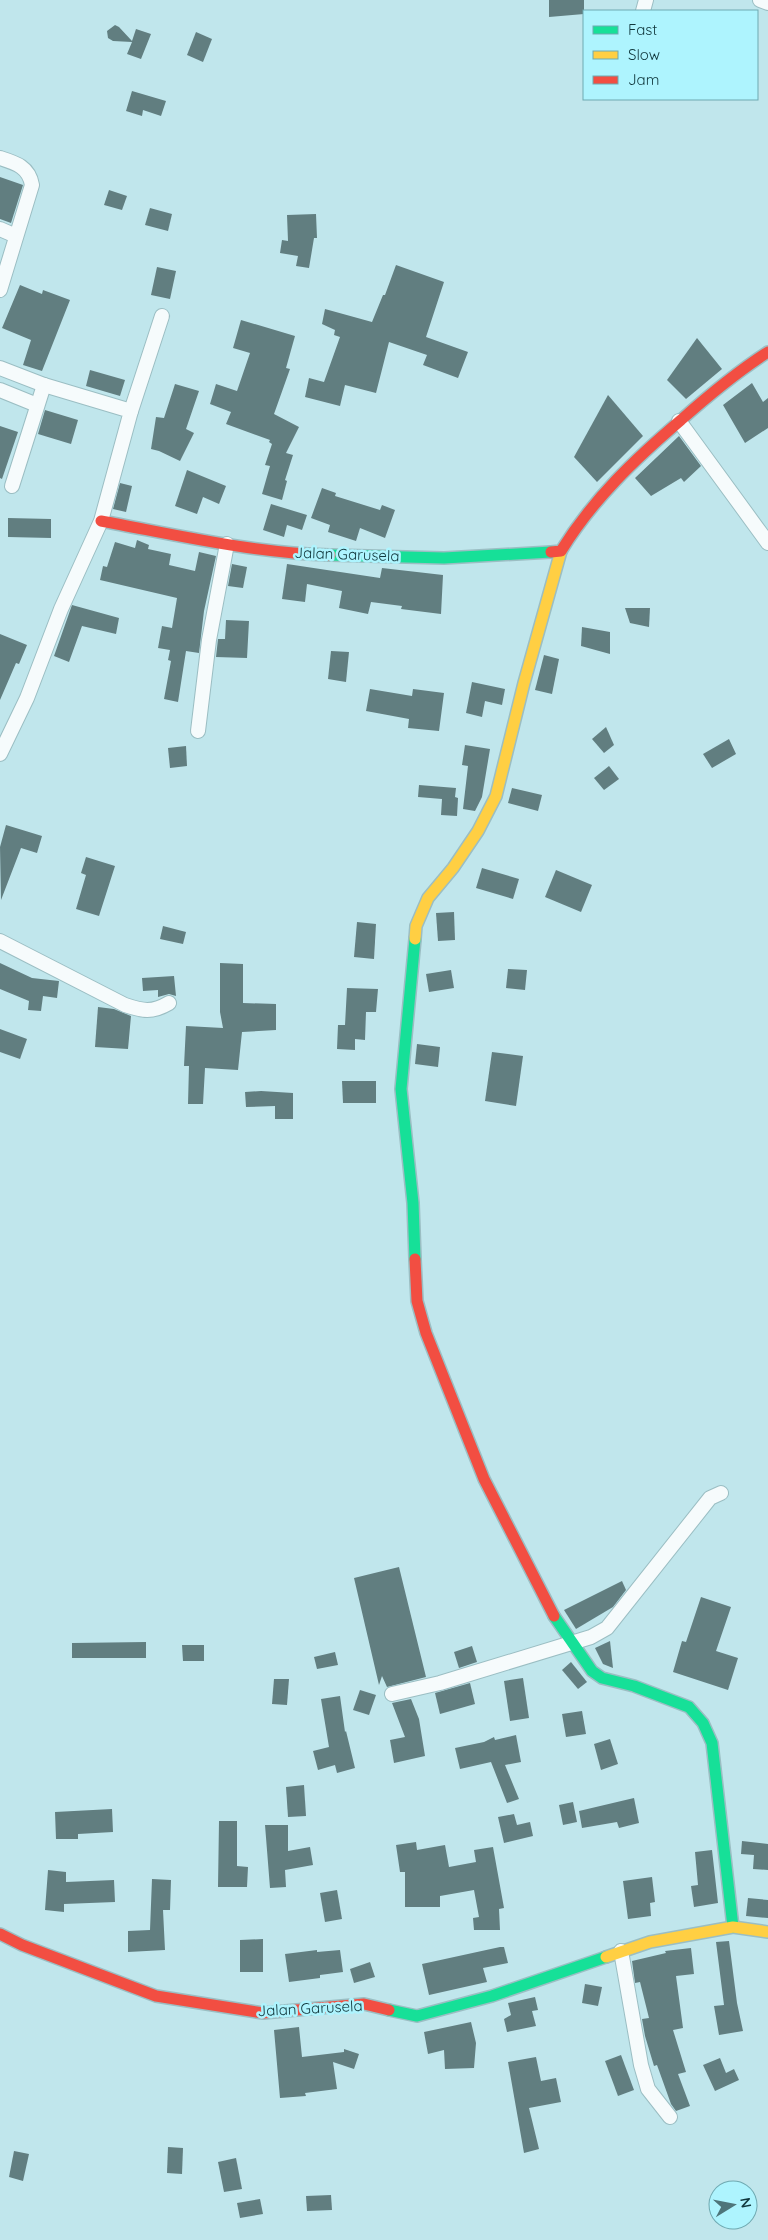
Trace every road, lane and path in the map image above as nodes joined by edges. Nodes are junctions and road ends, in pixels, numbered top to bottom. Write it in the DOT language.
graph roads {
  1 [pos="760,0"];
  2 [pos="768,3"];
  3 [pos="0,158"];
  4 [pos="0,229"];
  5 [pos="16,236"];
  6 [pos="0,290"];
  7 [pos="162,316"];
  8 [pos="768,352"];
  9 [pos="0,368"];
  10 [pos="44,385"];
  11 [pos="0,390"];
  12 [pos="36,405"];
  13 [pos="132,411"];
  14 [pos="679,421"];
  15 [pos="12,486"];
  16 [pos="101,520"];
  17 [pos="227,544"];
  18 [pos="768,544"];
  19 [pos="561,551"];
  20 [pos="198,731"];
  21 [pos="0,754"];
  22 [pos="0,941"];
  23 [pos="169,1003"];
  24 [pos="721,1494"];
  25 [pos="570,1642"];
  26 [pos="392,1694"];
  27 [pos="733,1927"];
  28 [pos="768,1932"];
  29 [pos="0,1934"];
  30 [pos="621,1950"];
  31 [pos="670,2117"];
  1 -- 2 [label="street"];
  3 -- 5 [label="street"];
  4 -- 5 [label="street"];
  5 -- 6 [label="street"];
  7 -- 13 [label="street"];
  8 -- 14 [label="street"];
  9 -- 10 [label="street"];
  10 -- 12 [label="street"];
  10 -- 13 [label="street"];
  11 -- 12 [label="street"];
  12 -- 15 [label="street"];
  13 -- 16 [label="street"];
  14 -- 18 [label="street"];
  14 -- 19 [label="street"];
  16 -- 17 [label="street, Jalan Garusela"];
  16 -- 21 [label="street"];
  17 -- 19 [label="street, Jalan Garusela"];
  17 -- 20 [label="street"];
  19 -- 25 [label="street"];
  22 -- 23 [label="street"];
  24 -- 25 [label="street"];
  25 -- 26 [label="street"];
  25 -- 27 [label="street"];
  27 -- 28 [label="street, Jalan Garusela"];
  27 -- 30 [label="street, Jalan Garusela"];
  29 -- 30 [label="street, Jalan Garusela"];
  30 -- 31 [label="street"];
}
